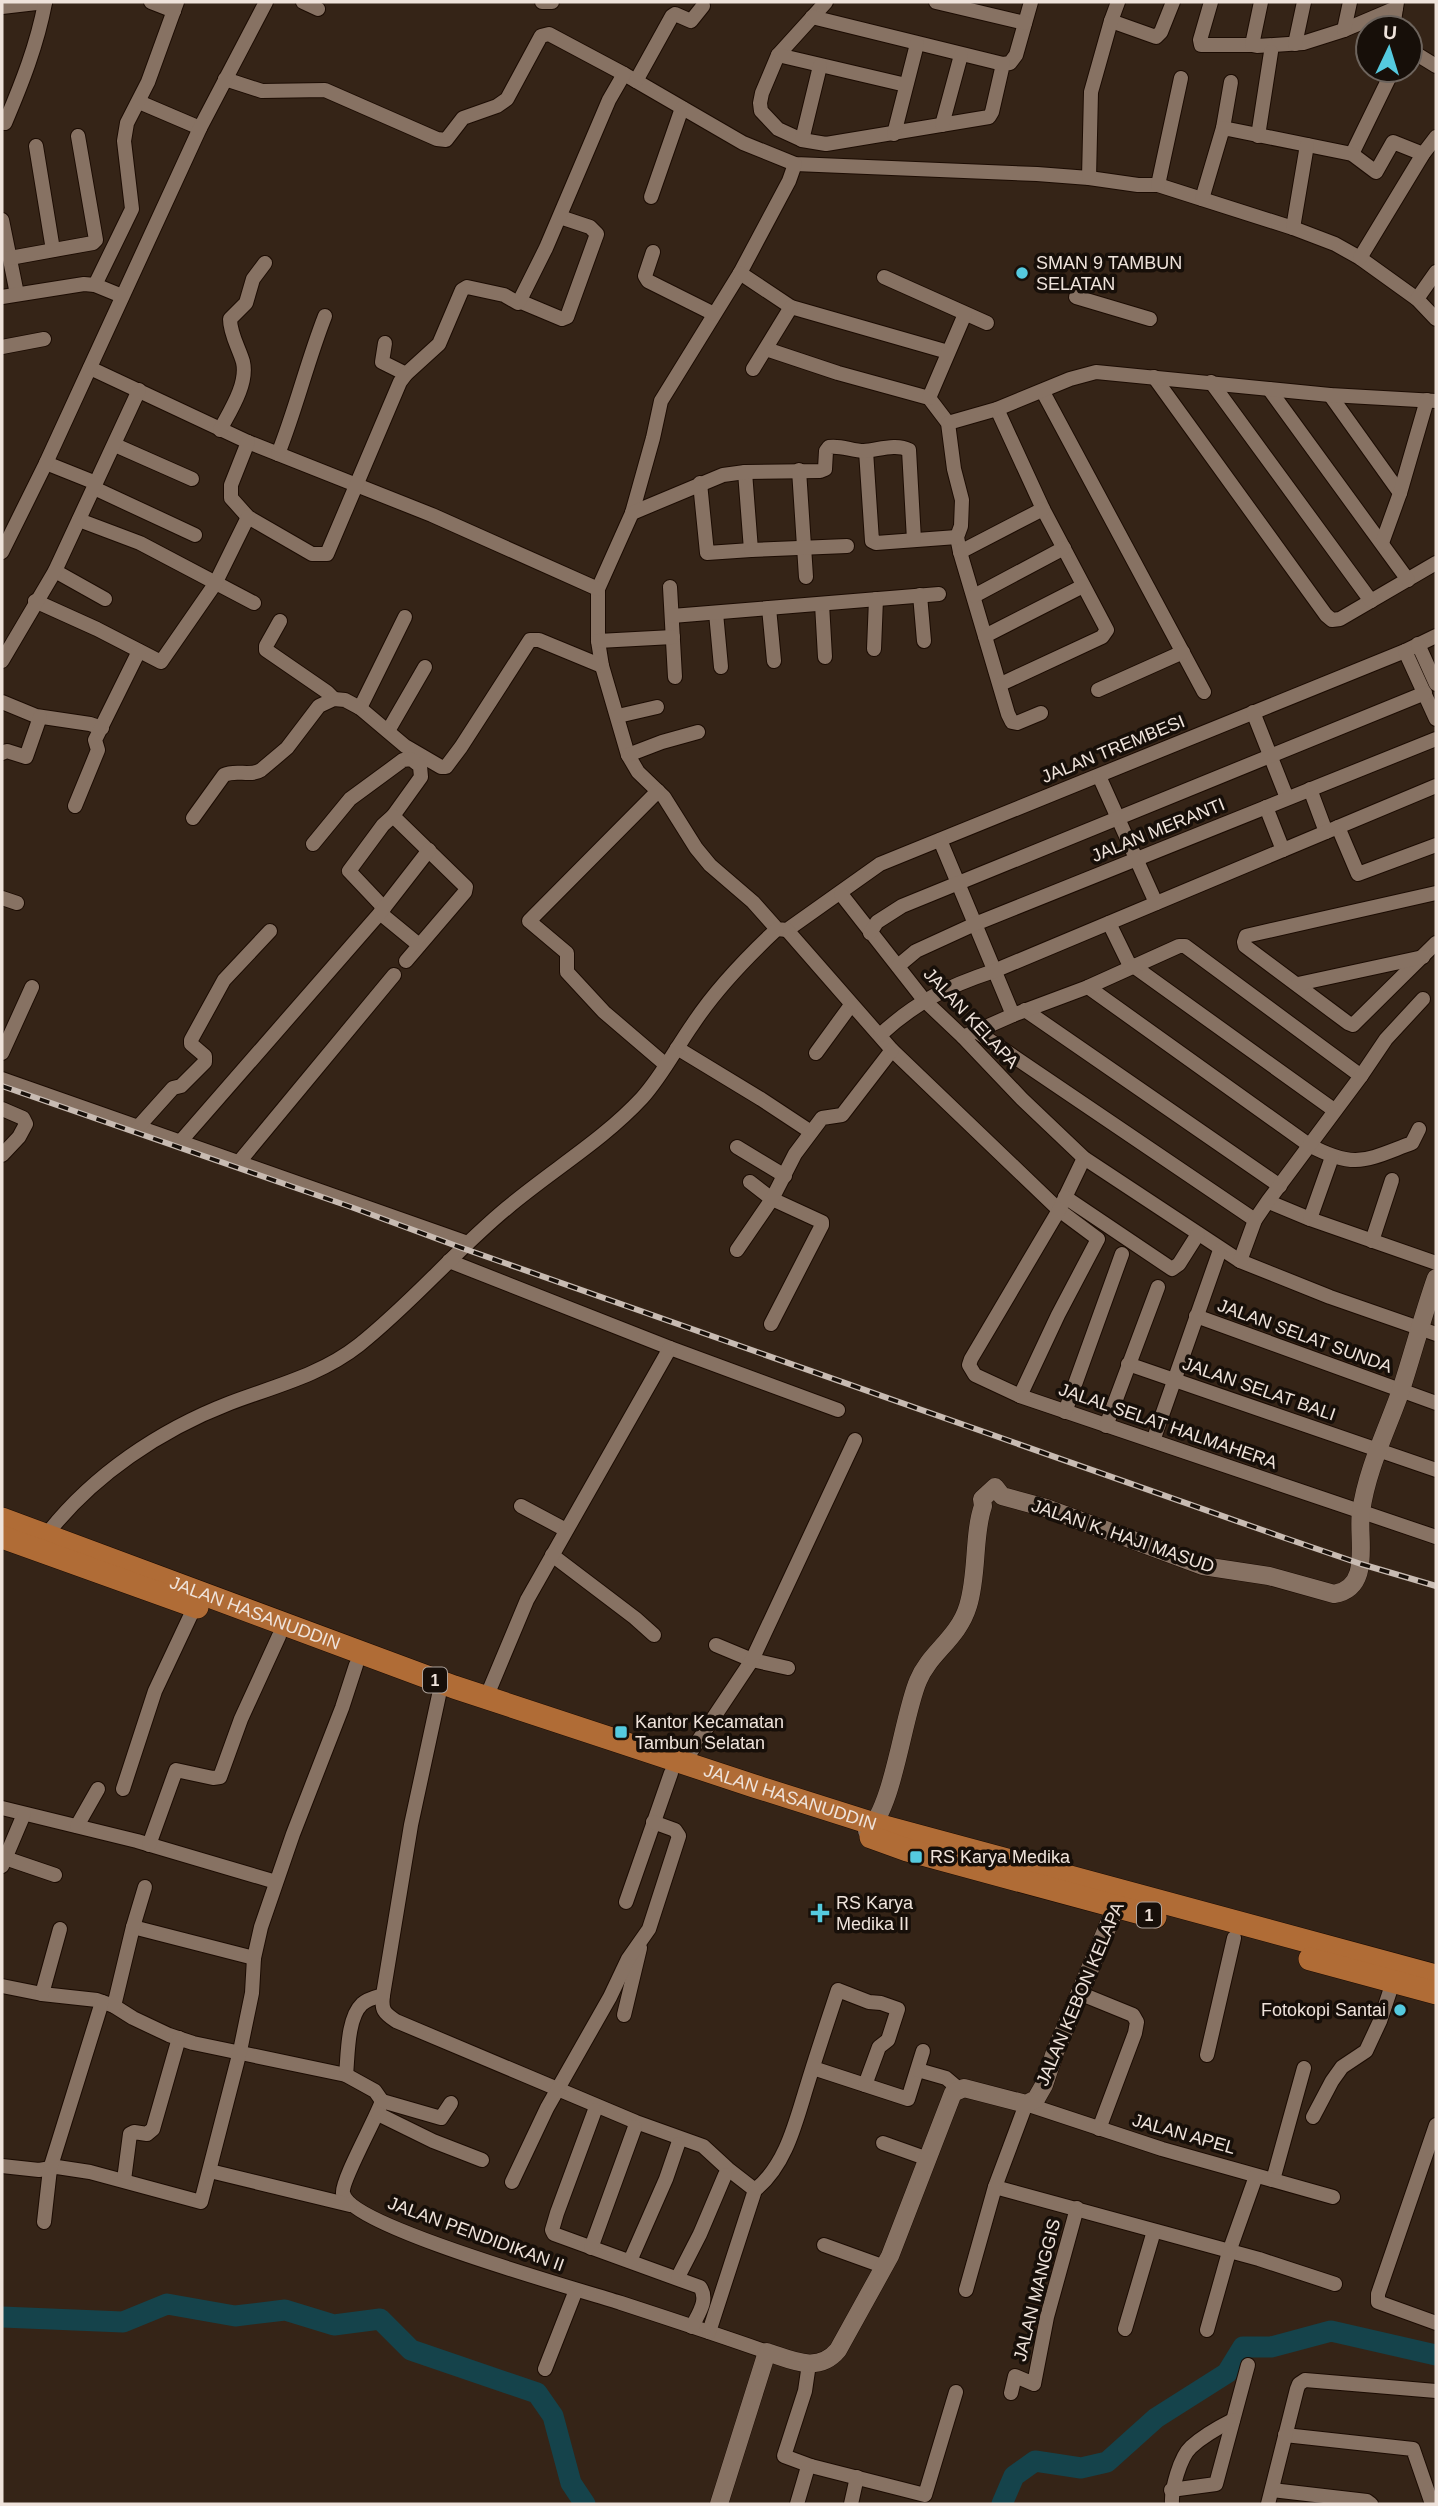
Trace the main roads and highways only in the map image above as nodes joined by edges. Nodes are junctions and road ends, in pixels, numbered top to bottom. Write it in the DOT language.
graph roads {
  1 [pos="2,1519"];
  2 [pos="2,1537"];
  3 [pos="677,1768"];
  4 [pos="1120,1899"];
  5 [pos="1436,1976"];
  6 [pos="1436,1993"];
  1 -- 3 [label="highway, JALAN HASANUDDIN / 1"];
  2 -- 3 [label="highway, JALAN HASANUDDIN / 1"];
  3 -- 4 [label="highway, JALAN HASANUDDIN / 1"];
  4 -- 5 [label="highway, JALAN HASANUDDIN / 1"];
  4 -- 6 [label="highway, JALAN HASANUDDIN / 1"];
}
